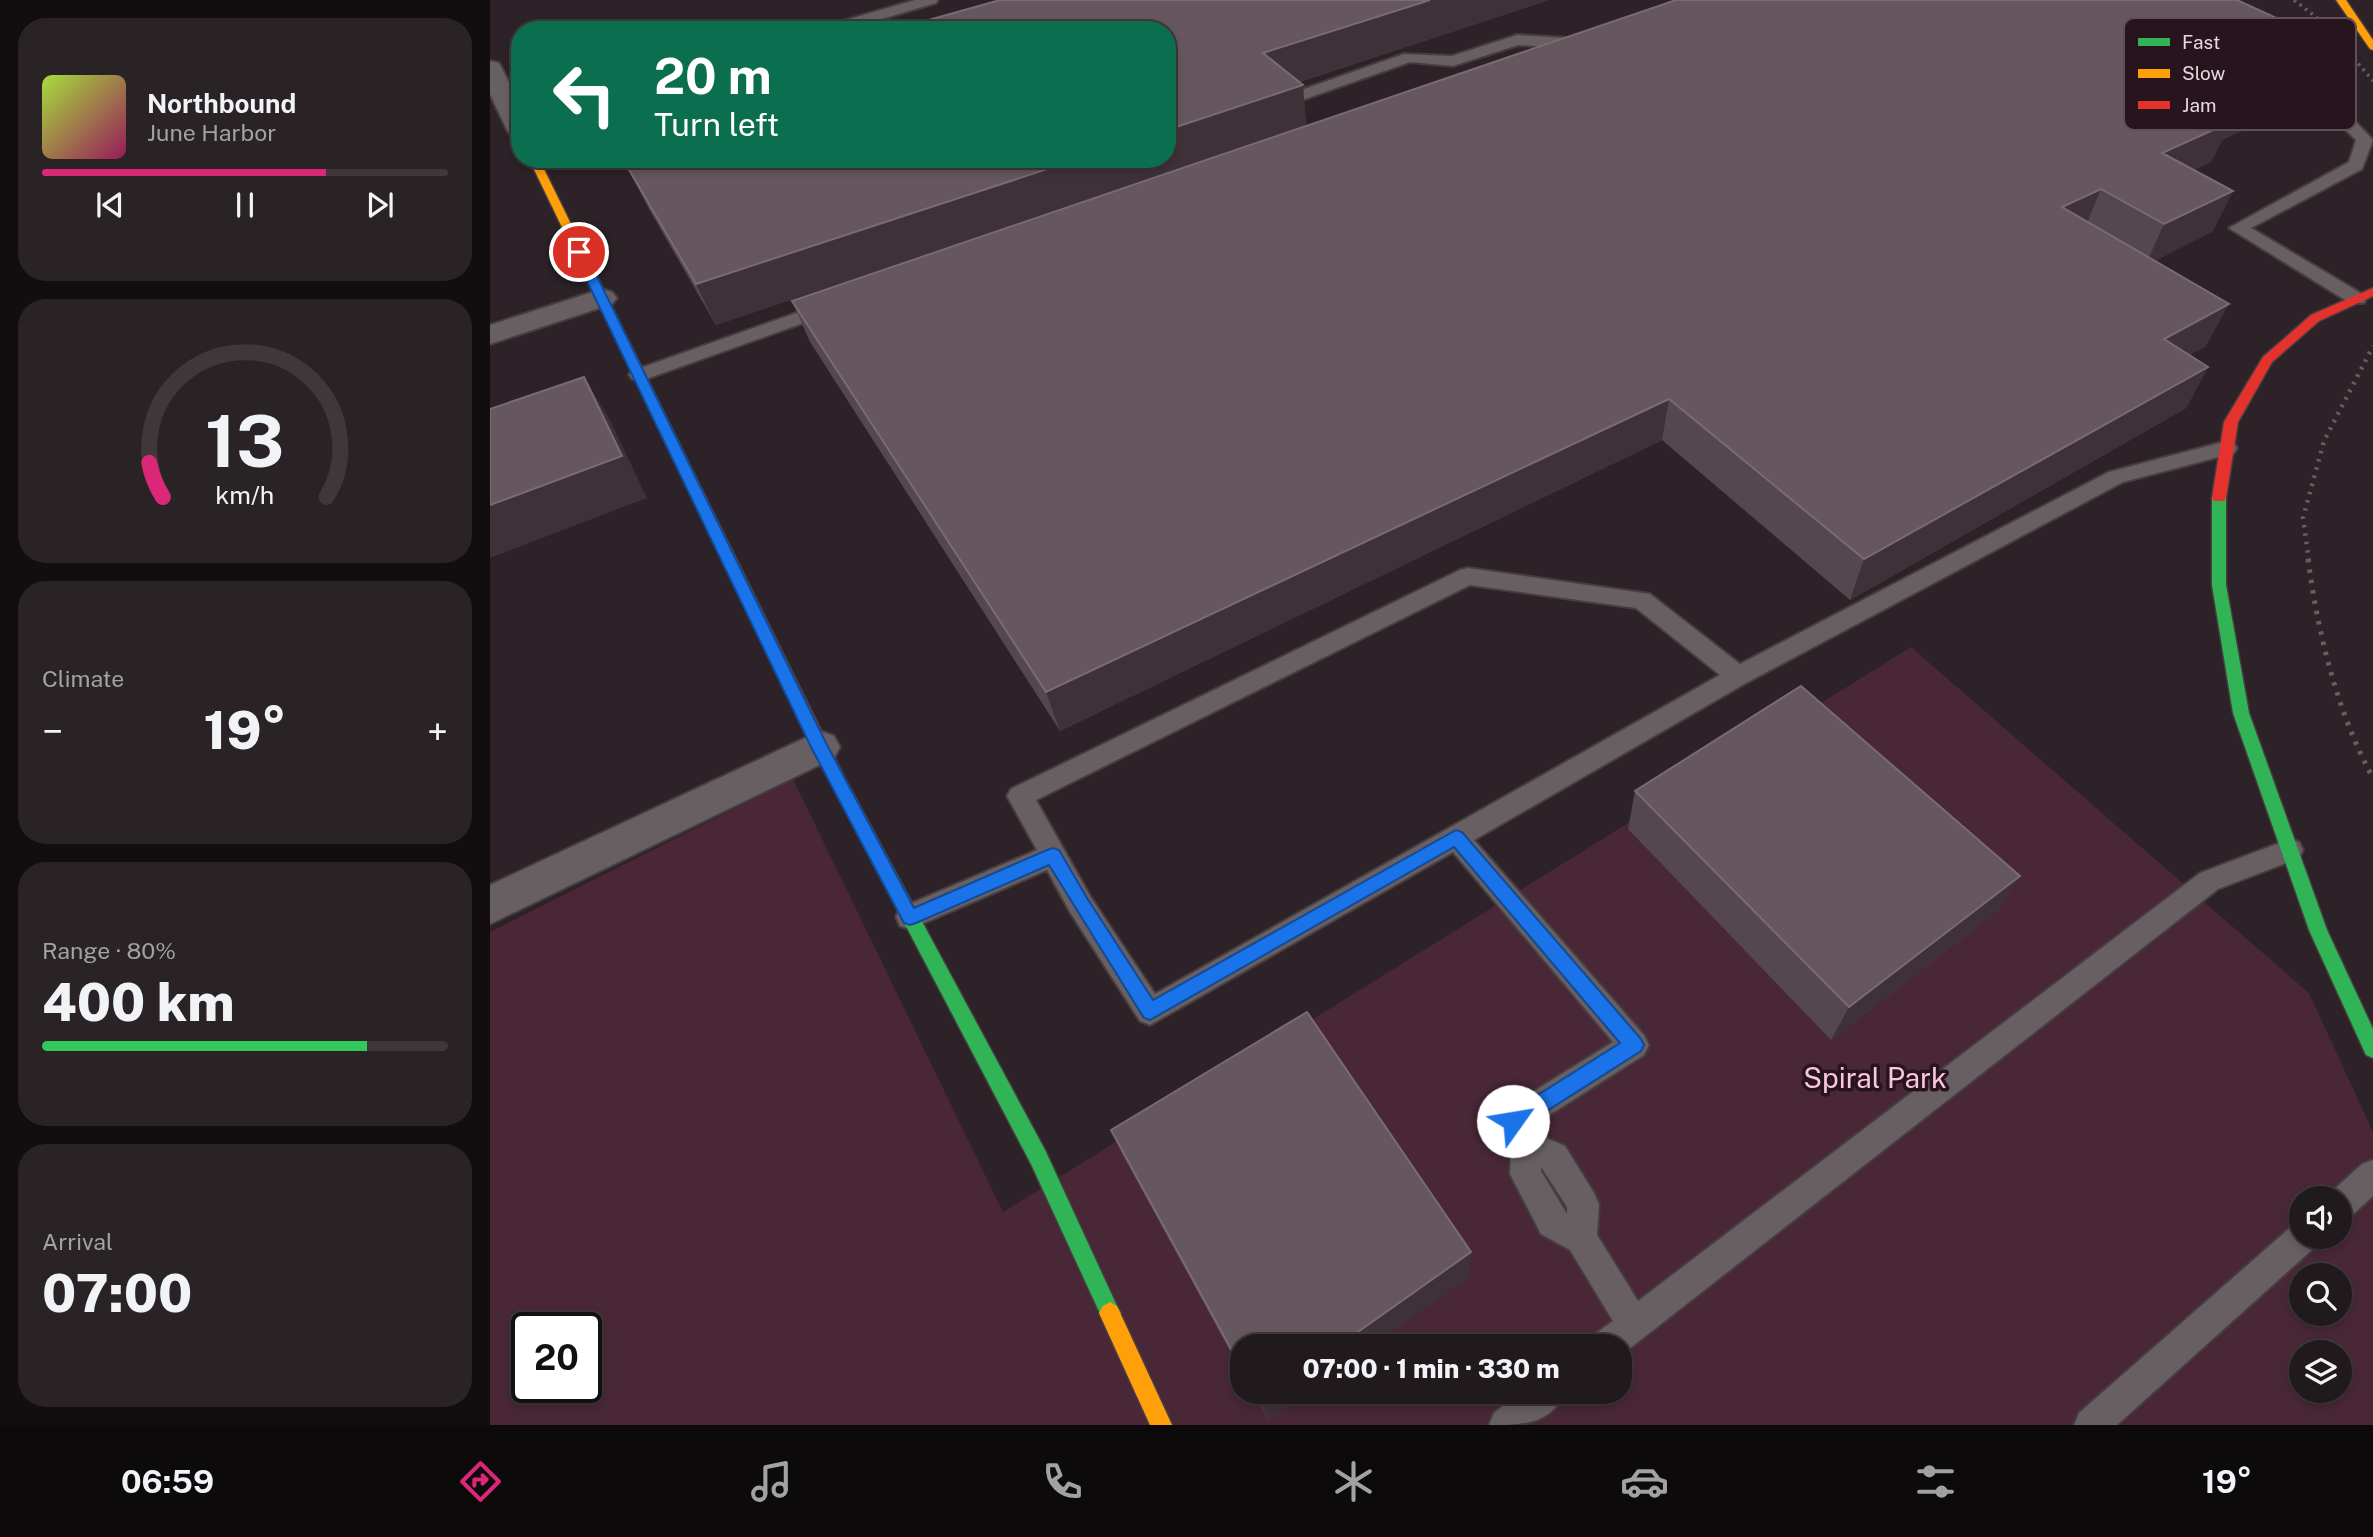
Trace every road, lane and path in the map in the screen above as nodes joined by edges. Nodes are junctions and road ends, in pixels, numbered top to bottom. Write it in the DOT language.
graph roads {
  1 [pos="931,0"];
  2 [pos="2341,0"];
  3 [pos="2353,18"];
  4 [pos="858,21"];
  5 [pos="2356,22"];
  6 [pos="2373,47"];
  7 [pos="1529,57"];
  8 [pos="490,68"];
  9 [pos="1296,97"];
  10 [pos="511,109"];
  11 [pos="2355,130"];
  12 [pos="538,168"];
  13 [pos="2365,296"];
  14 [pos="602,298"];
  15 [pos="849,300"];
  16 [pos="490,335"];
  17 [pos="639,375"];
  18 [pos="2227,448"];
  19 [pos="1738,676"];
  20 [pos="820,747"];
  21 [pos="1456,838"];
  22 [pos="2290,850"];
  23 [pos="1053,855"];
  24 [pos="490,905"];
  25 [pos="910,918"];
  26 [pos="2373,1049"];
  27 [pos="2373,1175"];
  28 [pos="2352,1194"];
  29 [pos="2289,1249"];
  30 [pos="1634,1325"];
  31 [pos="1622,1334"];
  32 [pos="1533,1404"];
  33 [pos="1161,1425"];
  34 [pos="1506,1425"];
  35 [pos="2091,1425"];
  1 -- 4 [label="lane"];
  2 -- 3 [label="street"];
  5 -- 6 [label="street"];
  7 -- 9 [label="lane"];
  8 -- 10 [label="street"];
  11 -- 13 [label="lane"];
  12 -- 14 [label="street"];
  13 -- 18 [label="street"];
  14 -- 16 [label="street"];
  14 -- 17 [label="street"];
  15 -- 17 [label="lane"];
  17 -- 20 [label="street"];
  18 -- 19 [label="lane"];
  18 -- 22 [label="street"];
  19 -- 21 [label="lane"];
  19 -- 23 [label="lane"];
  20 -- 24 [label="street"];
  20 -- 25 [label="street"];
  21 -- 23 [label="lane"];
  21 -- 30 [label="lane"];
  22 -- 26 [label="street"];
  22 -- 30 [label="lane"];
  23 -- 25 [label="lane"];
  25 -- 33 [label="street"];
  27 -- 28 [label="lane"];
  29 -- 35 [label="lane"];
  30 -- 31 [label="lane"];
  32 -- 34 [label="lane"];
}
